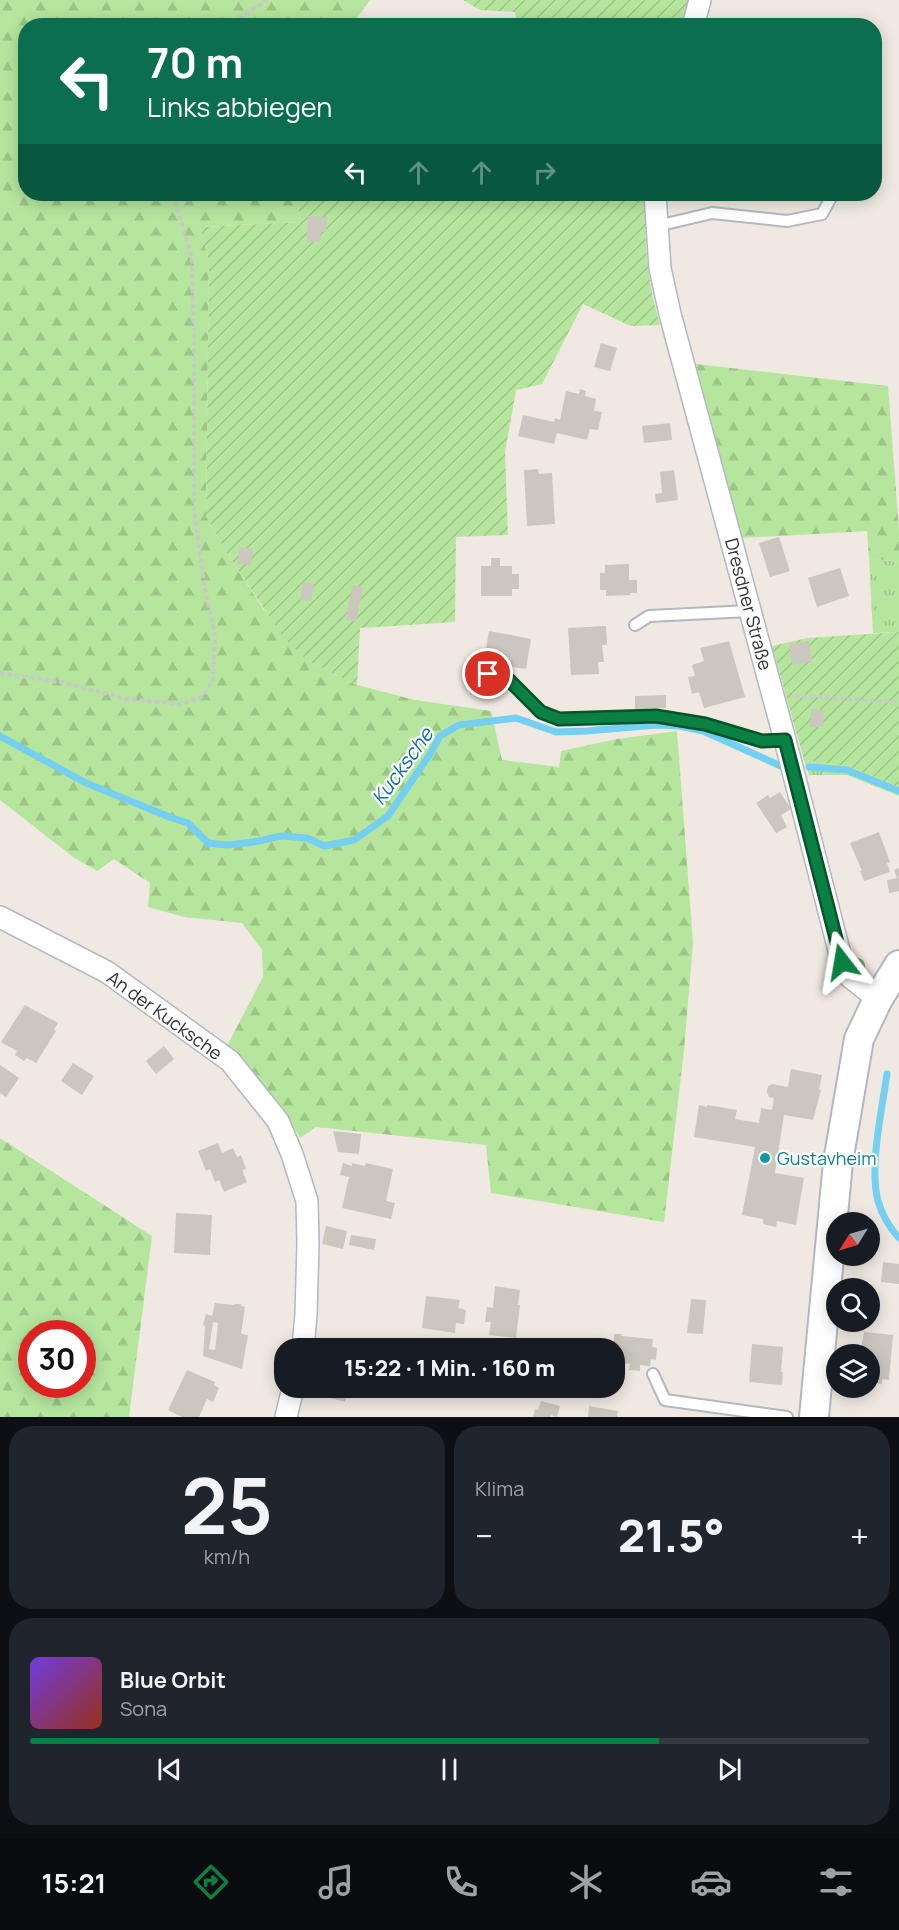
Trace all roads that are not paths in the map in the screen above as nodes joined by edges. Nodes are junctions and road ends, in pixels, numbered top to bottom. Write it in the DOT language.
graph roads {
  1 [pos="700,0"];
  2 [pos="695,18"];
  3 [pos="655,201"];
  4 [pos="828,201"];
  5 [pos="657,226"];
  6 [pos="750,611"];
  7 [pos="635,625"];
  8 [pos="488,674"];
  9 [pos="785,740"];
  10 [pos="0,917"];
  11 [pos="899,965"];
  12 [pos="878,999"];
  13 [pos="304,1338"];
  14 [pos="653,1374"];
  15 [pos="291,1398"];
  16 [pos="286,1417"];
  17 [pos="787,1417"];
  18 [pos="814,1417"];
  1 -- 2 [label="street"];
  3 -- 5 [label="street, Dresdner Straße"];
  4 -- 5 [label="lane"];
  5 -- 6 [label="street, Dresdner Straße"];
  6 -- 7 [label="lane"];
  6 -- 9 [label="street, Dresdner Straße"];
  8 -- 9 [label="lane"];
  9 -- 12 [label="street, Dresdner Straße"];
  10 -- 13 [label="street, An der Kucksche"];
  11 -- 12 [label="main road"];
  12 -- 18 [label="main road"];
  14 -- 17 [label="lane"];
  15 -- 16 [label="street"];
}
